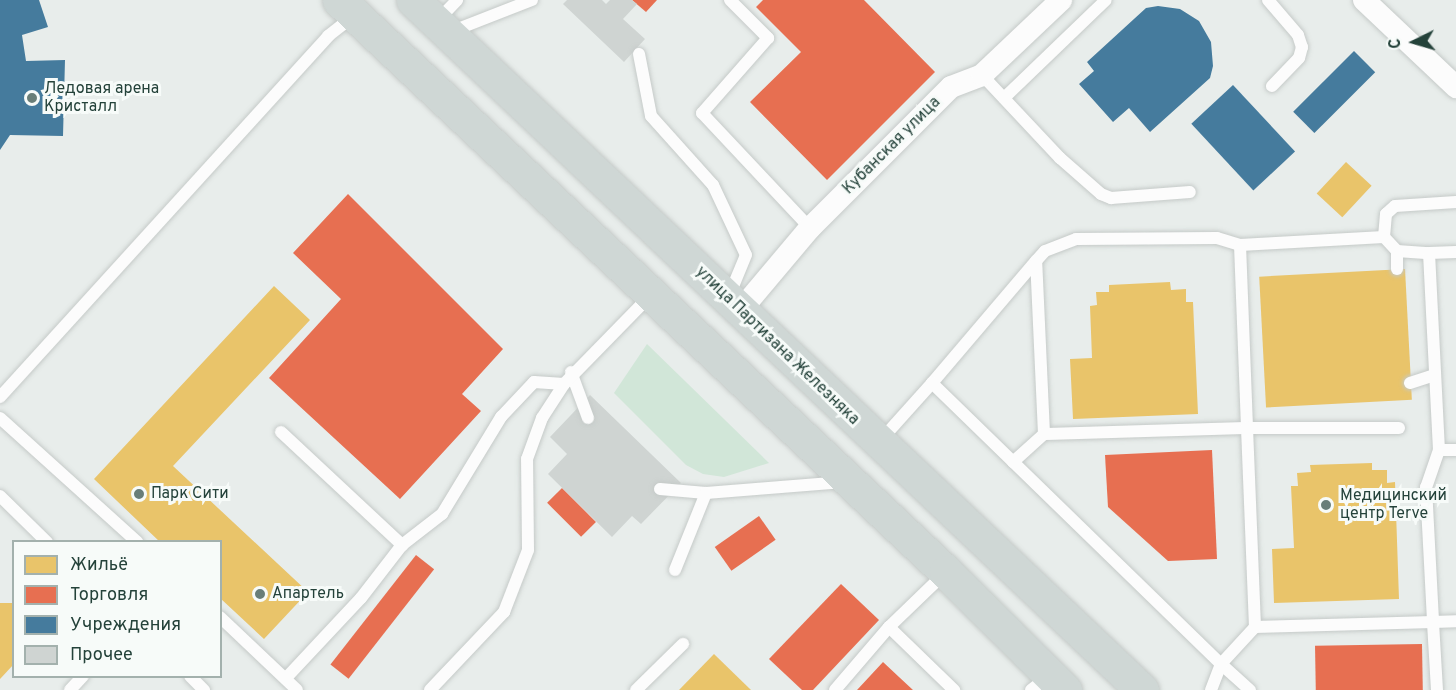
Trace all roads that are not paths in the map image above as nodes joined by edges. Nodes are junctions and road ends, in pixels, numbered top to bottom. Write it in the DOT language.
graph roads {
  1 [pos="532,0"];
  2 [pos="730,0"];
  3 [pos="1061,0"];
  4 [pos="1106,0"];
  5 [pos="1268,0"];
  6 [pos="1364,0"];
  7 [pos="347,8"];
  8 [pos="439,14"];
  9 [pos="639,54"];
  10 [pos="982,75"];
  11 [pos="1272,86"];
  12 [pos="1456,87"];
  13 [pos="1004,99"];
  14 [pos="1190,192"];
  15 [pos="1456,202"];
  16 [pos="810,228"];
  17 [pos="1384,237"];
  18 [pos="1240,245"];
  19 [pos="1397,251"];
  20 [pos="1456,252"];
  21 [pos="1429,253"];
  22 [pos="1036,261"];
  23 [pos="1397,269"];
  24 [pos="652,294"];
  25 [pos="734,306"];
  26 [pos="572,372"];
  27 [pos="1434,375"];
  28 [pos="932,383"];
  29 [pos="1410,383"];
  30 [pos="564,384"];
  31 [pos="0,397"];
  32 [pos="0,418"];
  33 [pos="588,418"];
  34 [pos="1248,428"];
  35 [pos="1399,428"];
  36 [pos="281,432"];
  37 [pos="1044,434"];
  38 [pos="878,443"];
  39 [pos="1439,450"];
  40 [pos="1456,450"];
  41 [pos="1013,462"];
  42 [pos="846,482"];
  43 [pos="660,489"];
  44 [pos="706,493"];
  45 [pos="0,496"];
  46 [pos="45,540"];
  47 [pos="135,540"];
  48 [pos="402,545"];
  49 [pos="675,570"];
  50 [pos="946,572"];
  51 [pos="222,619"];
  52 [pos="1456,621"];
  53 [pos="1433,622"];
  54 [pos="889,627"];
  55 [pos="1255,627"];
  56 [pos="683,644"];
  57 [pos="1221,664"];
  58 [pos="287,677"];
  59 [pos="81,678"];
  60 [pos="192,678"];
  61 [pos="1049,685"];
  62 [pos="70,690"];
  63 [pos="204,690"];
  64 [pos="297,690"];
  65 [pos="430,690"];
  66 [pos="636,690"];
  67 [pos="835,690"];
  68 [pos="954,690"];
  69 [pos="1142,690"];
  70 [pos="1211,690"];
  71 [pos="1250,690"];
  72 [pos="1437,690"];
  1 -- 8 [label="lane"];
  2 -- 16 [label="lane"];
  3 -- 10 [label="street, Кубанская улица"];
  4 -- 13 [label="lane"];
  5 -- 11 [label="lane"];
  6 -- 12 [label="street"];
  7 -- 24 [label="main road"];
  7 -- 31 [label="lane"];
  8 -- 25 [label="main road, улица Партизана Железняка"];
  9 -- 25 [label="lane"];
  10 -- 13 [label="lane"];
  10 -- 16 [label="street, Кубанская улица"];
  13 -- 14 [label="lane"];
  15 -- 17 [label="lane"];
  16 -- 25 [label="street, Кубанская улица"];
  17 -- 18 [label="lane"];
  17 -- 19 [label="lane"];
  18 -- 22 [label="lane"];
  18 -- 34 [label="lane"];
  19 -- 21 [label="lane"];
  19 -- 23 [label="lane"];
  20 -- 21 [label="lane"];
  21 -- 27 [label="lane"];
  22 -- 28 [label="lane"];
  22 -- 37 [label="lane"];
  24 -- 26 [label="lane"];
  24 -- 42 [label="main road"];
  25 -- 38 [label="main road, улица Партизана Железняка"];
  26 -- 30 [label="lane"];
  26 -- 33 [label="lane"];
  27 -- 29 [label="lane"];
  27 -- 39 [label="lane"];
  28 -- 38 [label="lane"];
  28 -- 41 [label="lane"];
  30 -- 48 [label="lane"];
  30 -- 65 [label="lane"];
  32 -- 47 [label="lane"];
  34 -- 35 [label="lane"];
  34 -- 37 [label="lane"];
  34 -- 55 [label="lane"];
  36 -- 48 [label="lane"];
  37 -- 41 [label="lane"];
  38 -- 69 [label="main road, улица Партизана Железняка"];
  39 -- 40 [label="lane"];
  39 -- 53 [label="lane"];
  41 -- 57 [label="lane"];
  42 -- 44 [label="lane"];
  42 -- 50 [label="main road"];
  43 -- 44 [label="lane"];
  44 -- 49 [label="lane"];
  45 -- 46 [label="lane"];
  48 -- 58 [label="lane"];
  50 -- 54 [label="lane"];
  50 -- 61 [label="main road"];
  51 -- 58 [label="lane"];
  52 -- 53 [label="lane"];
  53 -- 55 [label="lane"];
  53 -- 72 [label="lane"];
  54 -- 67 [label="lane"];
  54 -- 68 [label="lane"];
  55 -- 57 [label="lane"];
  56 -- 66 [label="lane"];
  57 -- 70 [label="lane"];
  57 -- 71 [label="lane"];
  58 -- 64 [label="lane"];
  59 -- 62 [label="lane"];
  60 -- 63 [label="lane"];
}
